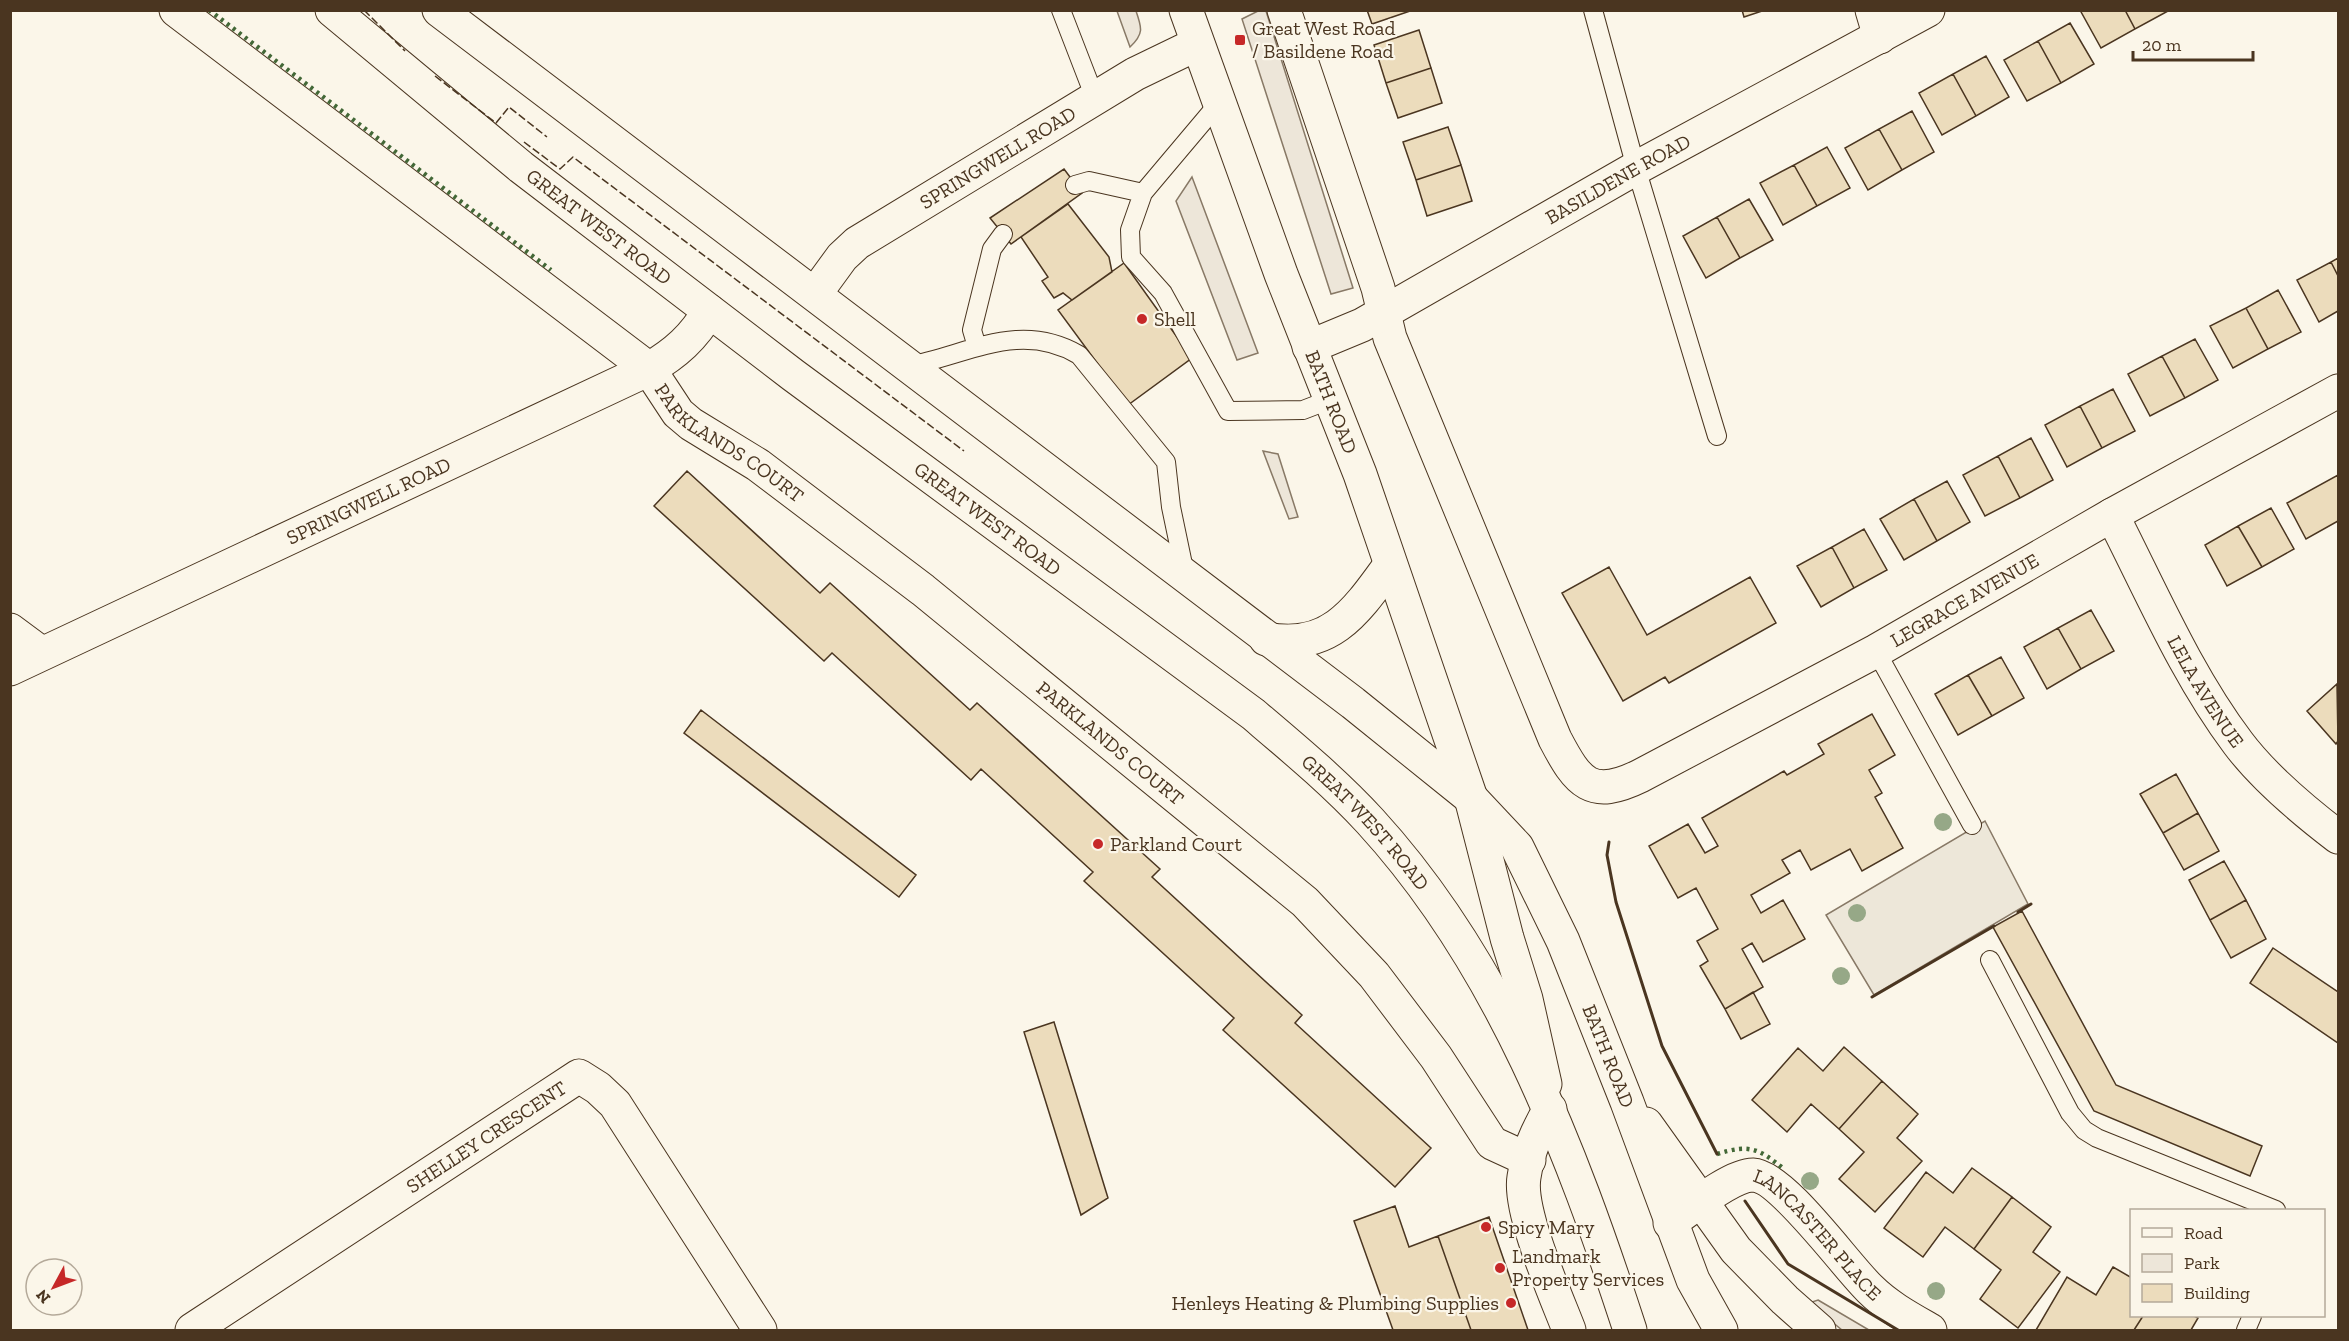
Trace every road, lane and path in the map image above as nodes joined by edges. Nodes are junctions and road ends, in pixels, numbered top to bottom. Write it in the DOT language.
graph roads {
  1 [pos="176,10"];
  2 [pos="332,10"];
  3 [pos="439,10"];
  4 [pos="1060,10"];
  5 [pos="1186,10"];
  6 [pos="1284,10"];
  7 [pos="1593,10"];
  8 [pos="1928,10"];
  9 [pos="1876,24"];
  10 [pos="1197,44"];
  11 [pos="1095,98"];
  12 [pos="1218,104"];
  13 [pos="1636,168"];
  14 [pos="1075,185"];
  15 [pos="1143,193"];
  16 [pos="1002,234"];
  17 [pos="815,294"];
  18 [pos="710,311"];
  19 [pos="1384,312"];
  20 [pos="977,347"];
  21 [pos="1309,347"];
  22 [pos="908,366"];
  23 [pos="649,369"];
  24 [pos="2338,391"];
  25 [pos="1329,400"];
  26 [pos="1717,436"];
  27 [pos="2112,515"];
  28 [pos="1390,565"];
  29 [pos="1185,577"];
  30 [pos="10,630"];
  31 [pos="1266,639"];
  32 [pos="1876,651"];
  33 [pos="41,653"];
  34 [pos="10,669"];
  35 [pos="1472,798"];
  36 [pos="1972,825"];
  37 [pos="2338,837"];
  38 [pos="1990,960"];
  39 [pos="1627,1102"];
  40 [pos="1550,1109"];
  41 [pos="1529,1160"];
  42 [pos="1701,1202"];
  43 [pos="2274,1209"];
  44 [pos="1670,1222"];
  45 [pos="192,1330"];
  46 [pos="760,1330"];
  47 [pos="1569,1330"];
  48 [pos="1630,1330"];
  49 [pos="1721,1330"];
  50 [pos="1819,1330"];
  51 [pos="1930,1330"];
  1 -- 23 [label="main road"];
  2 -- 18 [label="main road, GREAT WEST ROAD"];
  3 -- 17 [label="main road"];
  4 -- 11 [label="lane"];
  5 -- 10 [label="main road, BATH ROAD"];
  6 -- 19 [label="main road"];
  7 -- 13 [label="lane"];
  8 -- 9 [label="main road, BASILDENE ROAD"];
  9 -- 13 [label="main road, BASILDENE ROAD"];
  10 -- 11 [label="main road, SPRINGWELL ROAD"];
  10 -- 12 [label="main road, BATH ROAD"];
  11 -- 17 [label="main road, SPRINGWELL ROAD"];
  12 -- 15 [label="lane"];
  12 -- 21 [label="main road, BATH ROAD"];
  13 -- 19 [label="main road, BASILDENE ROAD"];
  13 -- 26 [label="lane"];
  14 -- 15 [label="lane"];
  15 -- 25 [label="lane"];
  16 -- 20 [label="lane"];
  17 -- 22 [label="main road"];
  18 -- 23 [label="main road, SPRINGWELL ROAD"];
  18 -- 40 [label="main road, GREAT WEST ROAD"];
  19 -- 21 [label="main road, BASILDENE ROAD"];
  19 -- 32 [label="main road, LEGRACE AVENUE"];
  20 -- 22 [label="lane"];
  20 -- 29 [label="lane"];
  21 -- 25 [label="main road, BATH ROAD"];
  22 -- 29 [label="main road"];
  23 -- 33 [label="main road, SPRINGWELL ROAD"];
  23 -- 41 [label="main road, PARKLANDS COURT"];
  24 -- 27 [label="main road, LEGRACE AVENUE"];
  25 -- 28 [label="main road, BATH ROAD"];
  27 -- 32 [label="main road, LEGRACE AVENUE"];
  27 -- 37 [label="main road, LELA AVENUE"];
  28 -- 31 [label="main road"];
  28 -- 35 [label="main road, BATH ROAD"];
  29 -- 31 [label="main road"];
  30 -- 33 [label="main road"];
  31 -- 35 [label="main road"];
  32 -- 36 [label="lane"];
  33 -- 34 [label="main road, SPRINGWELL ROAD"];
  35 -- 39 [label="main road, BATH ROAD"];
  35 -- 40 [label="main road, BATH ROAD"];
  38 -- 43 [label="lane"];
  39 -- 42 [label="main road"];
  39 -- 44 [label="main road, BATH ROAD"];
  40 -- 41 [label="main road"];
  40 -- 48 [label="main road, BATH ROAD"];
  41 -- 47 [label="main road"];
  42 -- 44 [label="main road, LANCASTER PLACE"];
  42 -- 50 [label="main road"];
  42 -- 51 [label="main road, LANCASTER PLACE"];
  44 -- 49 [label="main road, BATH ROAD"];
  45 -- 46 [label="main road, SHELLEY CRESCENT"];
}
